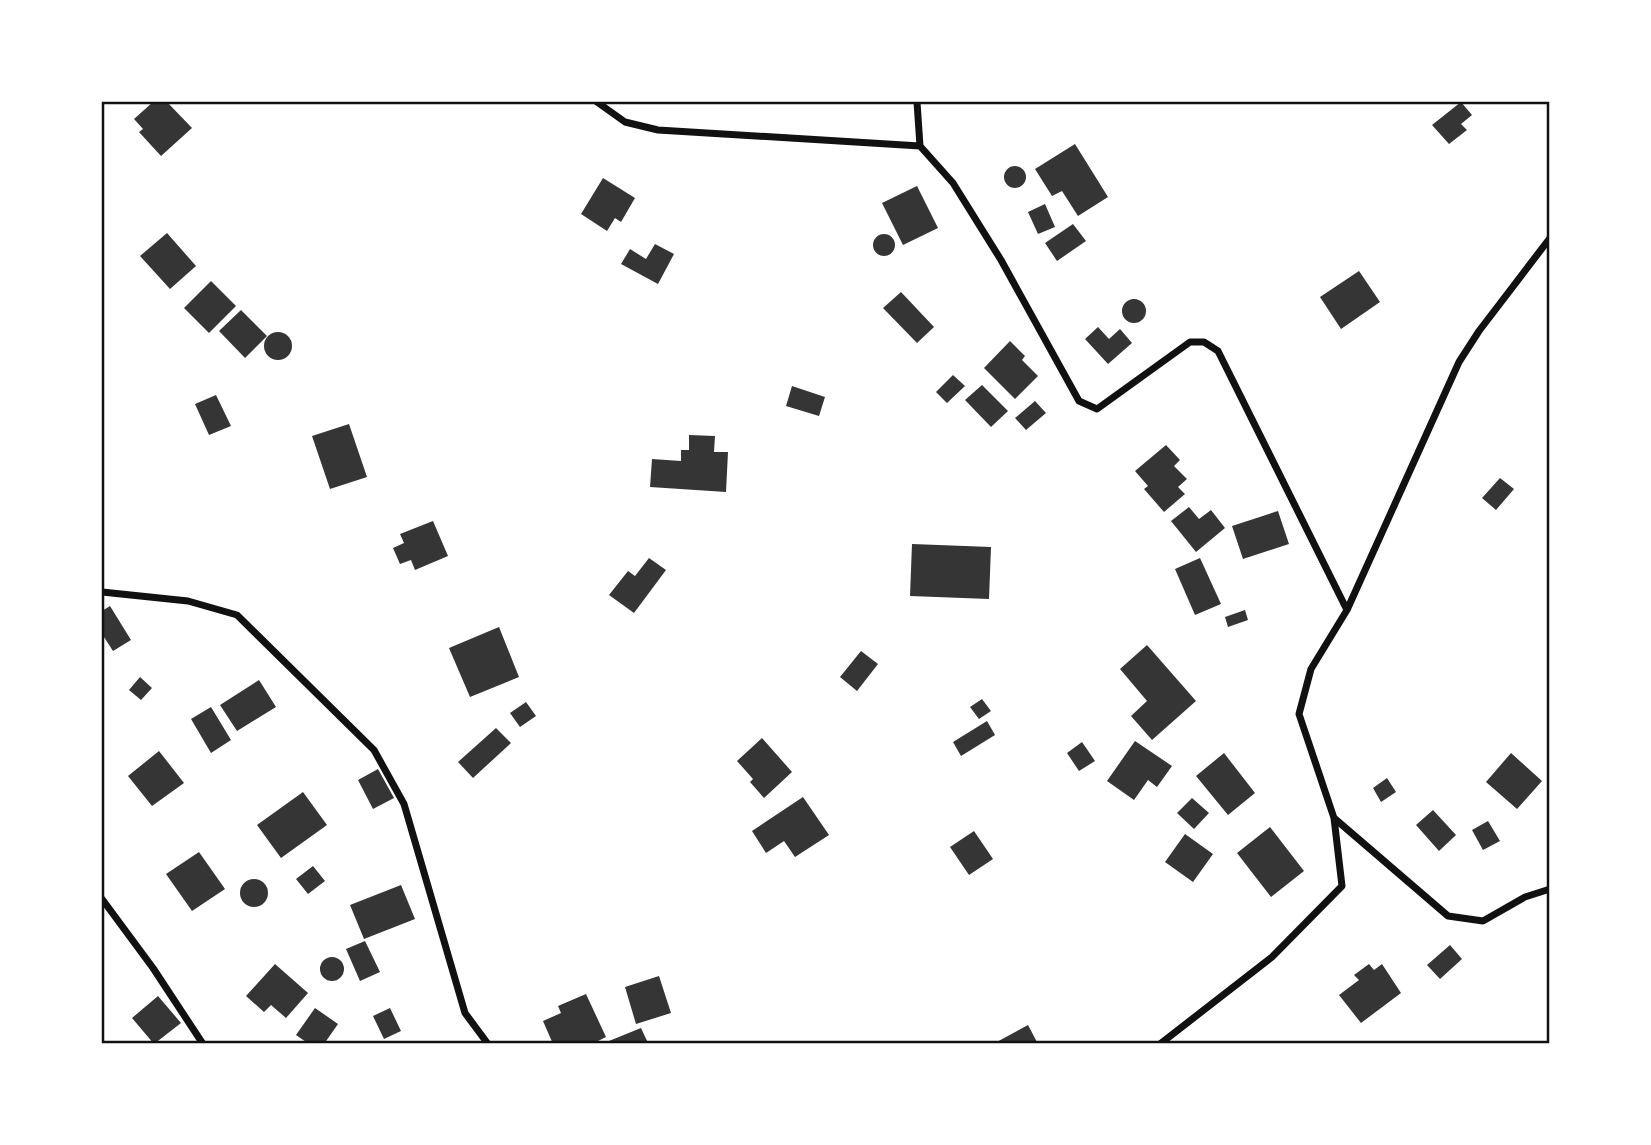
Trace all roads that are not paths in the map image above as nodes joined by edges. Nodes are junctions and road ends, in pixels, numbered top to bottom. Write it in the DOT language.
graph roads {
  1 [pos="597,102"];
  2 [pos="917,102"];
  3 [pos="920,146"];
  4 [pos="1549,238"];
  5 [pos="102,592"];
  6 [pos="1347,610"];
  7 [pos="1334,818"];
  8 [pos="1549,889"];
  9 [pos="102,899"];
  10 [pos="204,1044"];
  11 [pos="488,1044"];
  12 [pos="1160,1044"];
  1 -- 3 [label="street"];
  2 -- 3 [label="street"];
  3 -- 6 [label="street"];
  4 -- 6 [label="street"];
  5 -- 11 [label="street"];
  6 -- 7 [label="street"];
  7 -- 8 [label="street"];
  7 -- 12 [label="street"];
  9 -- 10 [label="street"];
}
